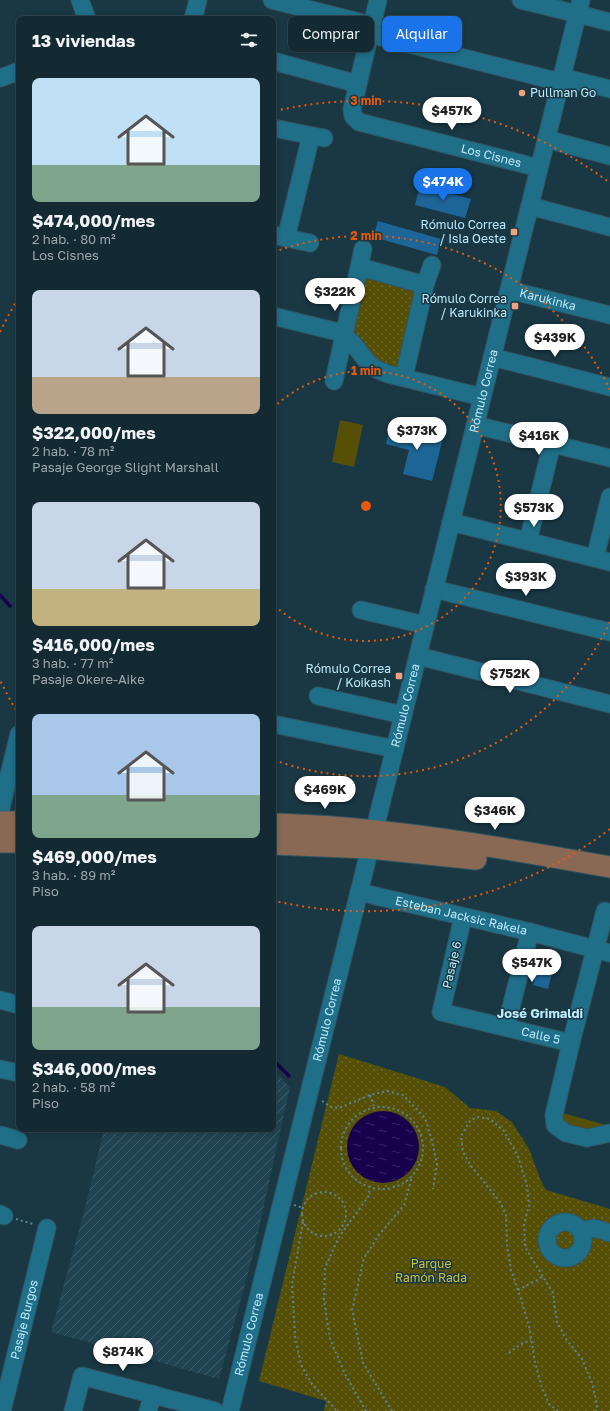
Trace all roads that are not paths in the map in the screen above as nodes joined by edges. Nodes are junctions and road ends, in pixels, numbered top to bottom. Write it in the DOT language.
graph roads {
  1 [pos="80,0"];
  2 [pos="272,0"];
  3 [pos="378,0"];
  4 [pos="521,0"];
  5 [pos="579,7"];
  6 [pos="86,16"];
  7 [pos="324,16"];
  8 [pos="374,16"];
  9 [pos="610,22"];
  10 [pos="374,31"];
  11 [pos="365,52"];
  12 [pos="276,62"];
  13 [pos="16,72"];
  14 [pos="0,78"];
  15 [pos="561,80"];
  16 [pos="358,84"];
  17 [pos="610,89"];
  18 [pos="276,129"];
  19 [pos="546,139"];
  20 [pos="610,156"];
  21 [pos="539,168"];
  22 [pos="530,206"];
  23 [pos="610,227"];
  24 [pos="279,237"];
  25 [pos="310,243"];
  26 [pos="363,249"];
  27 [pos="432,265"];
  28 [pos="360,268"];
  29 [pos="425,285"];
  30 [pos="509,290"];
  31 [pos="610,315"];
  32 [pos="276,317"];
  33 [pos="344,335"];
  34 [pos="492,357"];
  35 [pos="404,377"];
  36 [pos="334,381"];
  37 [pos="610,387"];
  38 [pos="482,397"];
  39 [pos="475,425"];
  40 [pos="552,444"];
  41 [pos="610,458"];
  42 [pos="610,497"];
  43 [pos="451,522"];
  44 [pos="528,541"];
  45 [pos="603,560"];
  46 [pos="434,589"];
  47 [pos="361,610"];
  48 [pos="425,625"];
  49 [pos="610,632"];
  50 [pos="418,656"];
  51 [pos="318,696"];
  52 [pos="610,704"];
  53 [pos="403,715"];
  54 [pos="276,725"];
  55 [pos="16,746"];
  56 [pos="395,749"];
  57 [pos="0,812"];
  58 [pos="0,822"];
  59 [pos="16,822"];
  60 [pos="276,824"];
  61 [pos="372,839"];
  62 [pos="0,842"];
  63 [pos="16,842"];
  64 [pos="276,844"];
  65 [pos="610,867"];
  66 [pos="610,882"];
  67 [pos="359,892"];
  68 [pos="605,910"];
  69 [pos="463,917"];
  70 [pos="530,932"];
  71 [pos="602,951"];
  72 [pos="0,1000"];
  73 [pos="16,1004"];
  74 [pos="440,1012"];
  75 [pos="506,1027"];
  76 [pos="571,1043"];
  77 [pos="0,1069"];
  78 [pos="16,1072"];
  79 [pos="610,1133"];
  80 [pos="0,1136"];
  81 [pos="18,1140"];
  82 [pos="47,1228"];
  83 [pos="581,1231"];
  84 [pos="610,1233"];
  85 [pos="153,1394"];
  86 [pos="6,1409"];
  87 [pos="73,1411"];
  88 [pos="148,1411"];
  89 [pos="215,1411"];
  90 [pos="230,1411"];
  1 -- 6 [label="street"];
  2 -- 7 [label="street"];
  3 -- 8 [label="street"];
  4 -- 5 [label="street"];
  5 -- 9 [label="street"];
  5 -- 15 [label="street, Rómulo Correa"];
  10 -- 15 [label="street"];
  11 -- 16 [label="street"];
  12 -- 16 [label="street"];
  13 -- 14 [label="street"];
  15 -- 17 [label="street"];
  15 -- 19 [label="street, Rómulo Correa"];
  16 -- 21 [label="street, Los Cisnes"];
  18 -- 24 [label="street"];
  19 -- 20 [label="street"];
  19 -- 21 [label="street, Rómulo Correa"];
  21 -- 22 [label="street, Rómulo Correa"];
  22 -- 23 [label="street"];
  22 -- 30 [label="street, Rómulo Correa"];
  24 -- 25 [label="street"];
  26 -- 28 [label="street"];
  27 -- 29 [label="street"];
  28 -- 29 [label="street"];
  28 -- 33 [label="street"];
  29 -- 35 [label="street"];
  30 -- 31 [label="street, Karukinka"];
  30 -- 34 [label="street, Rómulo Correa"];
  32 -- 33 [label="street"];
  33 -- 35 [label="street"];
  33 -- 36 [label="street"];
  34 -- 37 [label="street"];
  34 -- 38 [label="street, Rómulo Correa"];
  35 -- 38 [label="street"];
  38 -- 39 [label="street, Rómulo Correa"];
  39 -- 40 [label="street"];
  39 -- 43 [label="street, Rómulo Correa"];
  40 -- 41 [label="street"];
  40 -- 44 [label="street"];
  42 -- 45 [label="street"];
  43 -- 44 [label="street"];
  43 -- 46 [label="street, Rómulo Correa"];
  44 -- 45 [label="street"];
  46 -- 48 [label="street, Rómulo Correa"];
  46 -- 49 [label="street"];
  47 -- 48 [label="street"];
  48 -- 50 [label="street, Rómulo Correa"];
  50 -- 52 [label="street"];
  50 -- 53 [label="street, Rómulo Correa"];
  51 -- 53 [label="street"];
  53 -- 56 [label="street, Rómulo Correa"];
  54 -- 56 [label="street"];
  55 -- 57 [label="street"];
  56 -- 61 [label="street, Rómulo Correa"];
  58 -- 59 [label="main road"];
  60 -- 61 [label="main road"];
  61 -- 64 [label="main road"];
  61 -- 65 [label="main road"];
  61 -- 66 [label="main road"];
  61 -- 67 [label="street, Rómulo Correa"];
  62 -- 63 [label="main road"];
  67 -- 69 [label="street, Esteban Jacksic Rakela"];
  67 -- 90 [label="street, Rómulo Correa"];
  68 -- 71 [label="street"];
  69 -- 70 [label="street, Esteban Jacksic Rakela"];
  69 -- 74 [label="street, Pasaje 6"];
  70 -- 71 [label="street, Esteban Jacksic Rakela"];
  70 -- 75 [label="street"];
  71 -- 76 [label="street"];
  72 -- 73 [label="street"];
  74 -- 75 [label="street, Calle 5"];
  75 -- 76 [label="street, Calle 5"];
  76 -- 79 [label="street"];
  77 -- 78 [label="street"];
  80 -- 81 [label="street"];
  82 -- 86 [label="street, Pasaje Burgos"];
  83 -- 84 [label="street"];
  85 -- 87 [label="street"];
  85 -- 88 [label="street"];
  85 -- 89 [label="street"];
}
